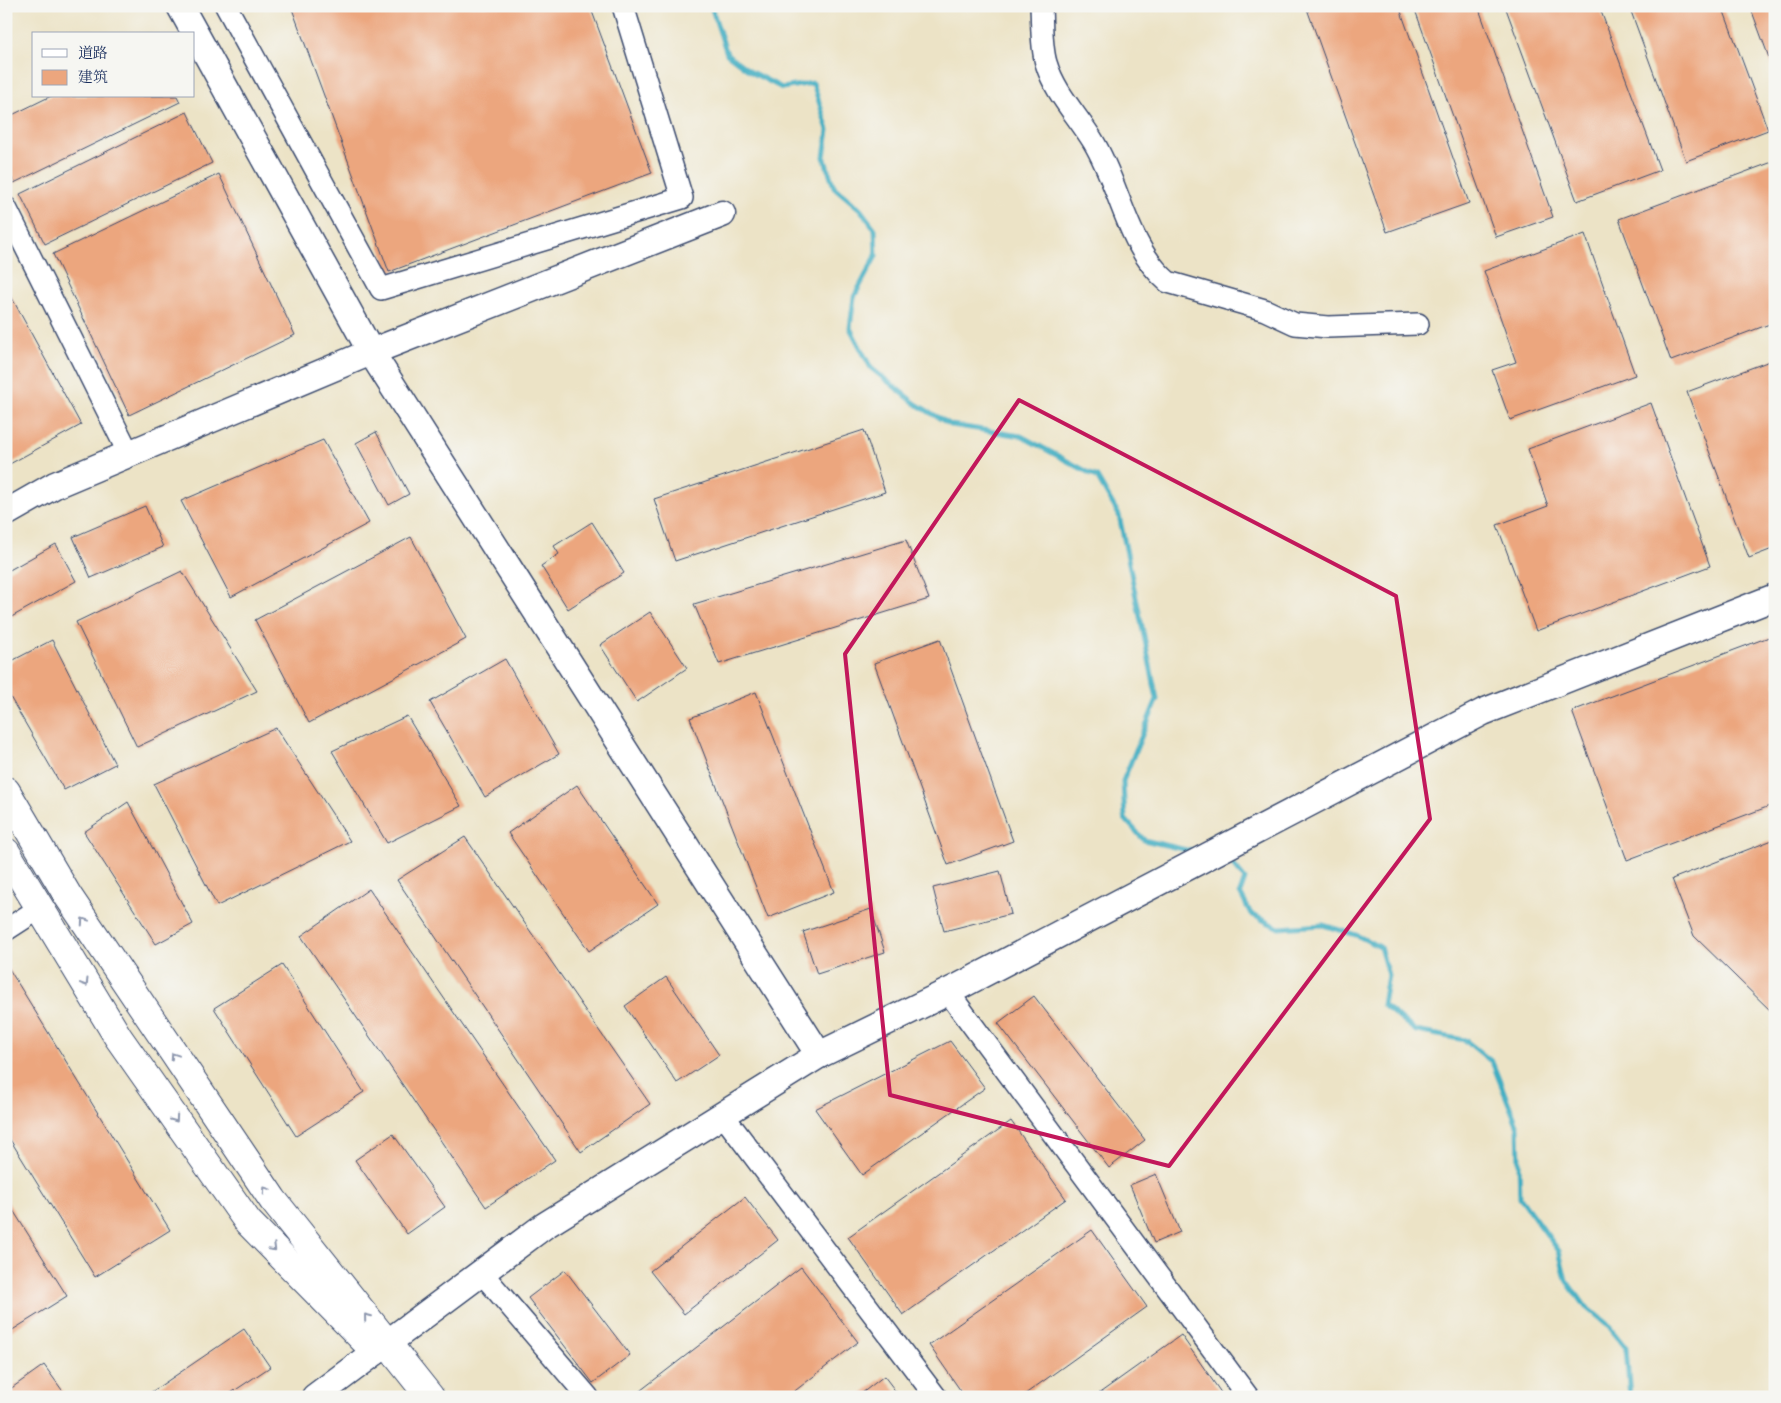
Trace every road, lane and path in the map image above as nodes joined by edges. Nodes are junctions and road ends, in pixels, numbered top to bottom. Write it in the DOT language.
graph roads {
  1 [pos="180,6"];
  2 [pos="226,6"];
  3 [pos="623,6"];
  4 [pos="1041,6"];
  5 [pos="194,32"];
  6 [pos="195,33"];
  7 [pos="6,208"];
  8 [pos="722,214"];
  9 [pos="1418,324"];
  10 [pos="371,352"];
  11 [pos="129,454"];
  12 [pos="6,513"];
  13 [pos="1775,597"];
  14 [pos="6,791"];
  15 [pos="6,852"];
  16 [pos="40,908"];
  17 [pos="6,930"];
  18 [pos="948,992"];
  19 [pos="819,1055"];
  20 [pos="723,1115"];
  21 [pos="481,1272"];
  22 [pos="381,1346"];
  23 [pos="315,1397"];
  24 [pos="411,1397"];
  25 [pos="430,1397"];
  26 [pos="588,1397"];
  27 [pos="936,1397"];
  28 [pos="1248,1397"];
  1 -- 5 [label="street"];
  2 -- 3 [label="street"];
  4 -- 9 [label="street"];
  6 -- 10 [label="street"];
  7 -- 11 [label="street"];
  8 -- 10 [label="street"];
  10 -- 11 [label="street"];
  10 -- 19 [label="street"];
  11 -- 12 [label="street"];
  13 -- 18 [label="street"];
  22 -- 14 [label="main road, one-way"];
  15 -- 16 [label="main road"];
  16 -- 17 [label="street"];
  16 -- 22 [label="main road, one-way"];
  18 -- 19 [label="street"];
  18 -- 28 [label="street"];
  19 -- 20 [label="street"];
  20 -- 21 [label="street"];
  20 -- 27 [label="street"];
  21 -- 22 [label="street"];
  21 -- 26 [label="street"];
  22 -- 23 [label="street"];
  22 -- 24 [label="main road"];
  22 -- 25 [label="main road"];
}
